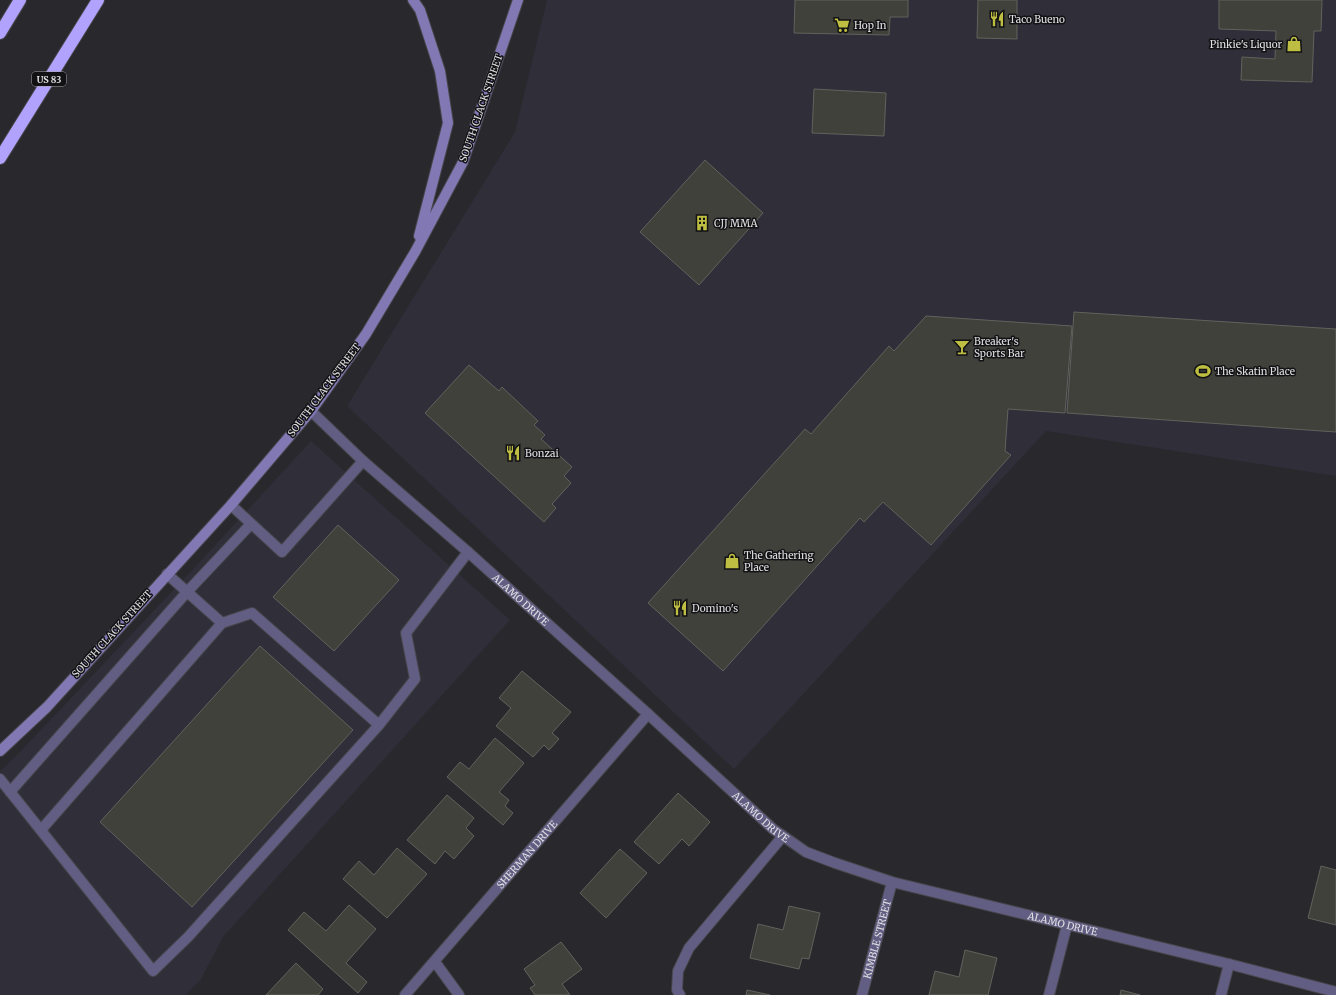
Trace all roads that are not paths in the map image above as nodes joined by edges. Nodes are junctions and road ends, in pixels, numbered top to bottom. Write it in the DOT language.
graph roads {
  1 [pos="20,0"];
  2 [pos="98,0"];
  3 [pos="413,0"];
  4 [pos="518,0"];
  5 [pos="0,33"];
  6 [pos="0,158"];
  7 [pos="415,252"];
  8 [pos="311,411"];
  9 [pos="363,461"];
  10 [pos="231,505"];
  11 [pos="251,524"];
  12 [pos="468,552"];
  13 [pos="167,574"];
  14 [pos="188,592"];
  15 [pos="222,623"];
  16 [pos="648,714"];
  17 [pos="380,725"];
  18 [pos="0,751"];
  19 [pos="0,778"];
  20 [pos="10,792"];
  21 [pos="40,830"];
  22 [pos="784,836"];
  23 [pos="892,882"];
  24 [pos="1067,924"];
  25 [pos="435,962"];
  26 [pos="1229,964"];
  27 [pos="1336,992"];
  28 [pos="405,995"];
  29 [pos="459,995"];
  30 [pos="680,995"];
  31 [pos="862,995"];
  32 [pos="1049,995"];
  33 [pos="1221,995"];
  1 -- 5 [label="highway"];
  2 -- 6 [label="highway, US 83"];
  3 -- 7 [label="main road"];
  4 -- 7 [label="main road, SOUTH CLACK STREET"];
  7 -- 8 [label="main road, SOUTH CLACK STREET"];
  8 -- 9 [label="street, ALAMO DRIVE"];
  8 -- 10 [label="main road, SOUTH CLACK STREET"];
  9 -- 11 [label="street"];
  9 -- 12 [label="street, ALAMO DRIVE"];
  10 -- 11 [label="street"];
  10 -- 13 [label="main road, SOUTH CLACK STREET"];
  11 -- 14 [label="street"];
  12 -- 16 [label="street, ALAMO DRIVE"];
  12 -- 17 [label="street"];
  13 -- 14 [label="street"];
  13 -- 18 [label="main road, SOUTH CLACK STREET"];
  14 -- 15 [label="street"];
  14 -- 20 [label="street"];
  15 -- 17 [label="street"];
  15 -- 21 [label="street"];
  16 -- 22 [label="street, ALAMO DRIVE"];
  16 -- 25 [label="street, SHERMAN DRIVE"];
  17 -- 21 [label="street"];
  19 -- 20 [label="street"];
  20 -- 21 [label="street"];
  22 -- 23 [label="street, ALAMO DRIVE"];
  22 -- 30 [label="street"];
  23 -- 24 [label="street, ALAMO DRIVE"];
  23 -- 31 [label="street, KIMBLE STREET"];
  24 -- 26 [label="street, ALAMO DRIVE"];
  24 -- 32 [label="street"];
  25 -- 28 [label="street, SHERMAN DRIVE"];
  25 -- 29 [label="street"];
  26 -- 27 [label="street, ALAMO DRIVE"];
  26 -- 33 [label="street"];
}
